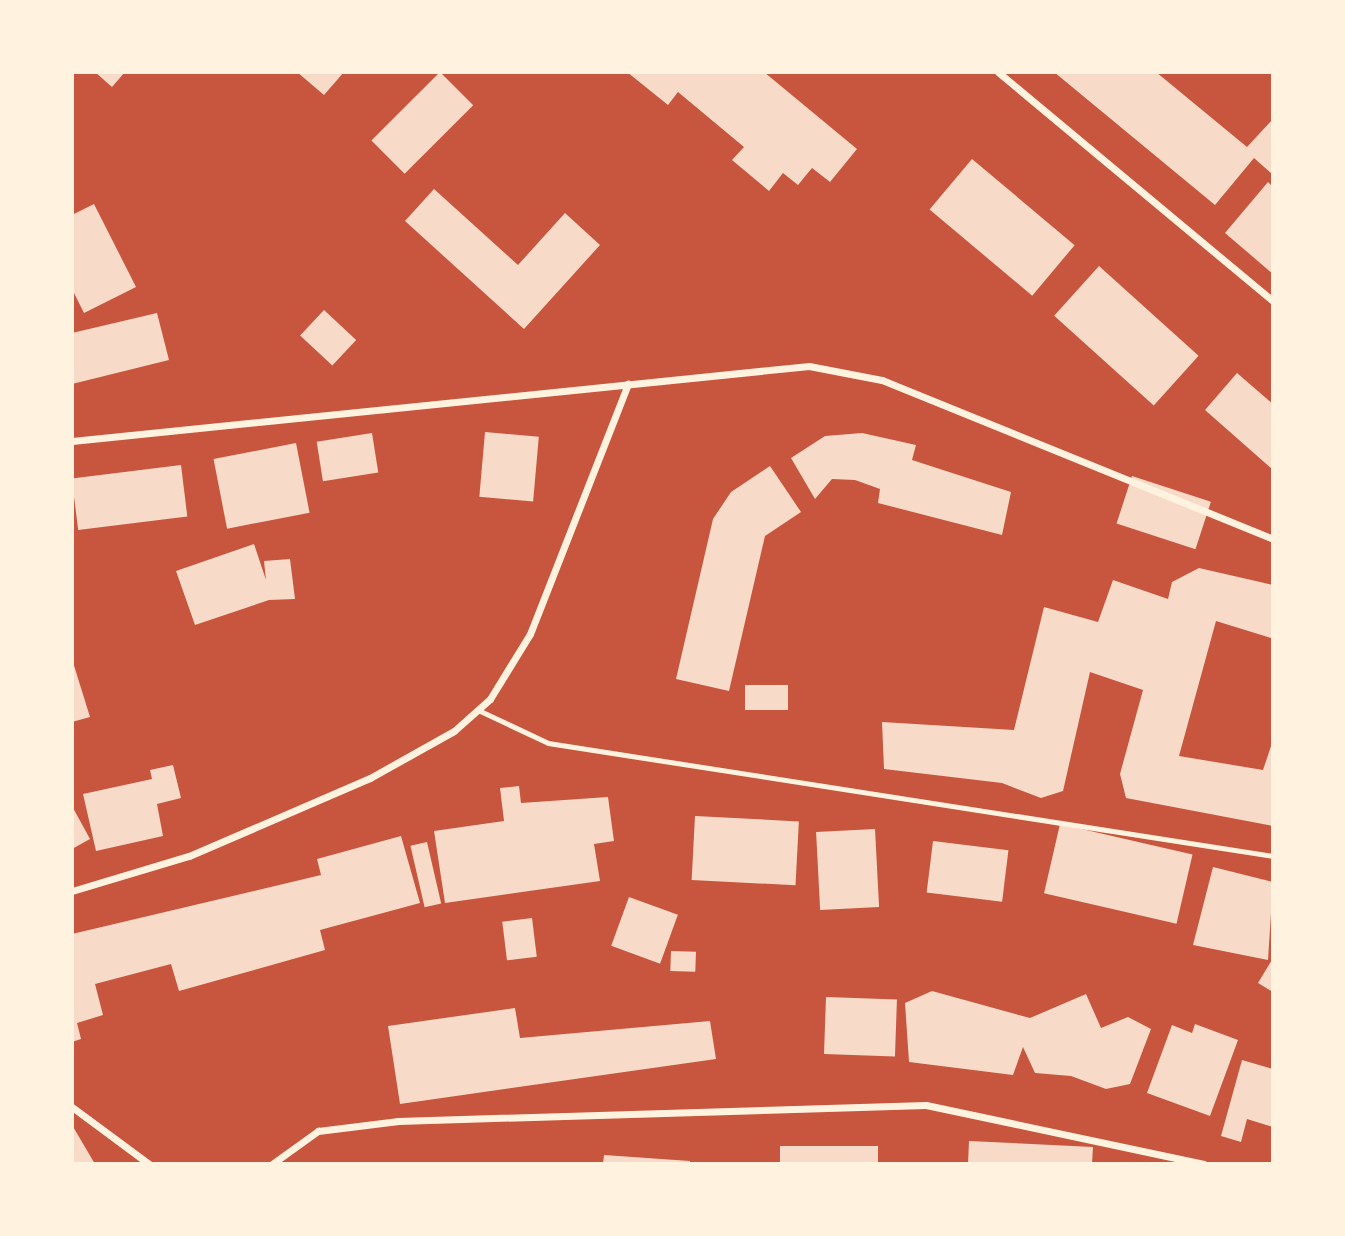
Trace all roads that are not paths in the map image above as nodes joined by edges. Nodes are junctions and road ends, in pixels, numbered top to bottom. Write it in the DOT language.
graph roads {
  1 [pos="998,72"];
  2 [pos="1273,301"];
  3 [pos="628,384"];
  4 [pos="72,441"];
  5 [pos="1273,539"];
  6 [pos="478,710"];
  7 [pos="1273,856"];
  8 [pos="72,891"];
  9 [pos="72,1107"];
  10 [pos="149,1164"];
  11 [pos="272,1164"];
  12 [pos="1204,1164"];
  1 -- 2 [label="street"];
  3 -- 4 [label="street"];
  3 -- 5 [label="street"];
  3 -- 6 [label="street"];
  6 -- 7 [label="lane"];
  6 -- 8 [label="street"];
  9 -- 10 [label="street"];
  11 -- 12 [label="street"];
}
